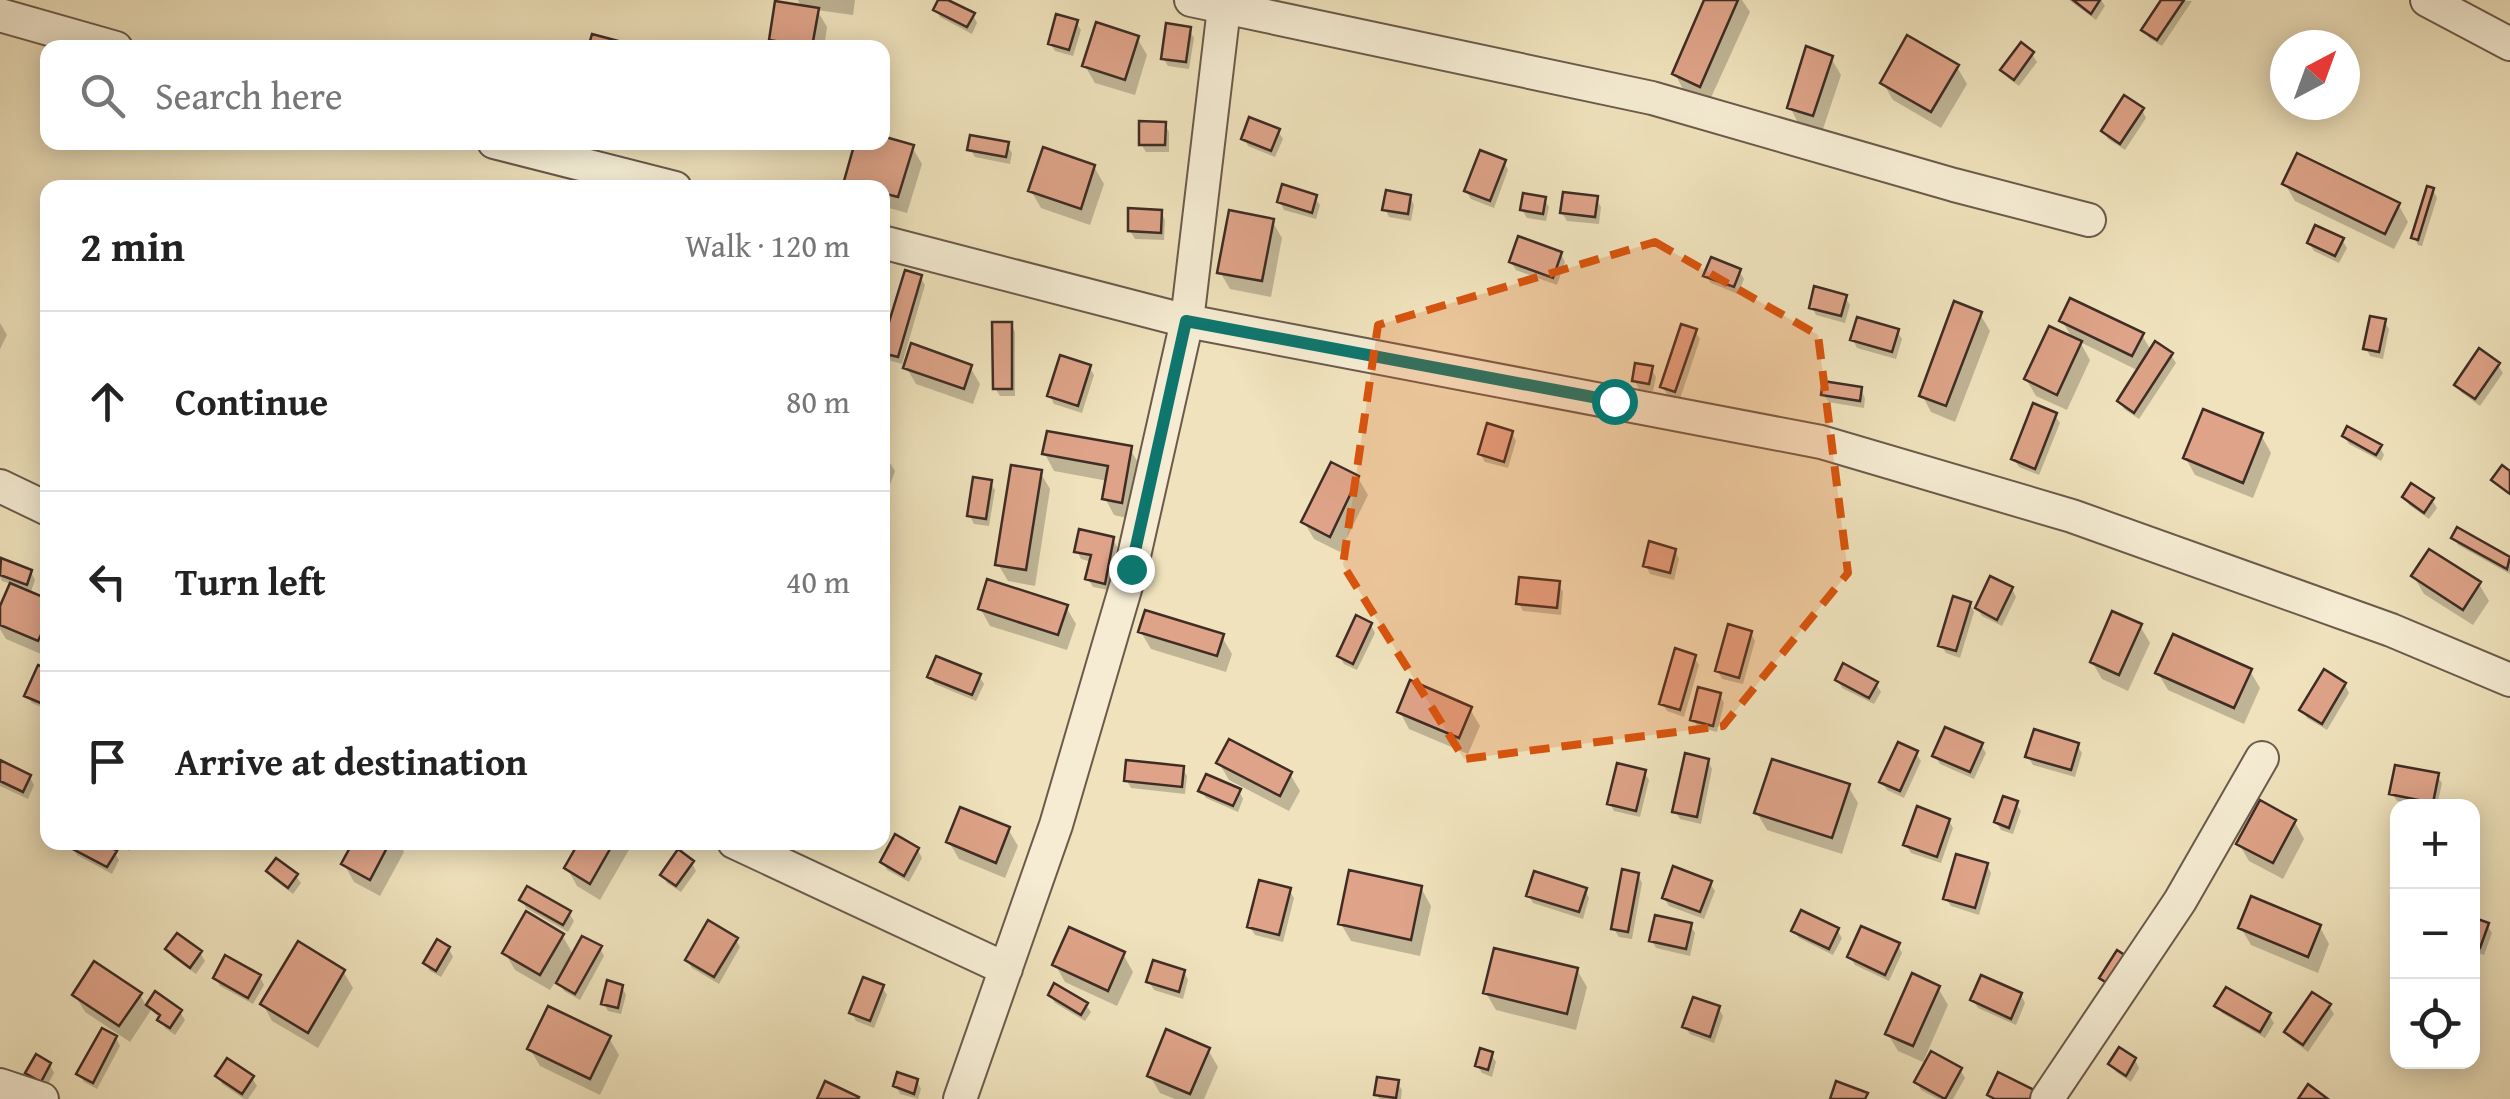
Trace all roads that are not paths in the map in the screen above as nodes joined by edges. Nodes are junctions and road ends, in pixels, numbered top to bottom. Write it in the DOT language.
graph roads {
  1 [pos="1191,0"];
  2 [pos="2427,0"];
  3 [pos="1223,4"];
  4 [pos="0,15"];
  5 [pos="88,40"];
  6 [pos="2510,44"];
  7 [pos="526,150"];
  8 [pos="644,180"];
  9 [pos="2090,220"];
  10 [pos="890,244"];
  11 [pos="1186,321"];
  12 [pos="0,486"];
  13 [pos="40,505"];
  14 [pos="2510,680"];
  15 [pos="2262,758"];
  16 [pos="751,850"];
  17 [pos="1006,970"];
  18 [pos="0,1085"];
  19 [pos="42,1099"];
  20 [pos="960,1099"];
  21 [pos="2048,1099"];
  1 -- 3 [label="street"];
  2 -- 6 [label="street"];
  3 -- 9 [label="street"];
  3 -- 11 [label="street"];
  4 -- 5 [label="street"];
  7 -- 8 [label="street"];
  10 -- 11 [label="street"];
  11 -- 14 [label="street"];
  11 -- 17 [label="street"];
  12 -- 13 [label="street"];
  15 -- 21 [label="street"];
  16 -- 17 [label="street"];
  17 -- 20 [label="street"];
  18 -- 19 [label="street"];
}
